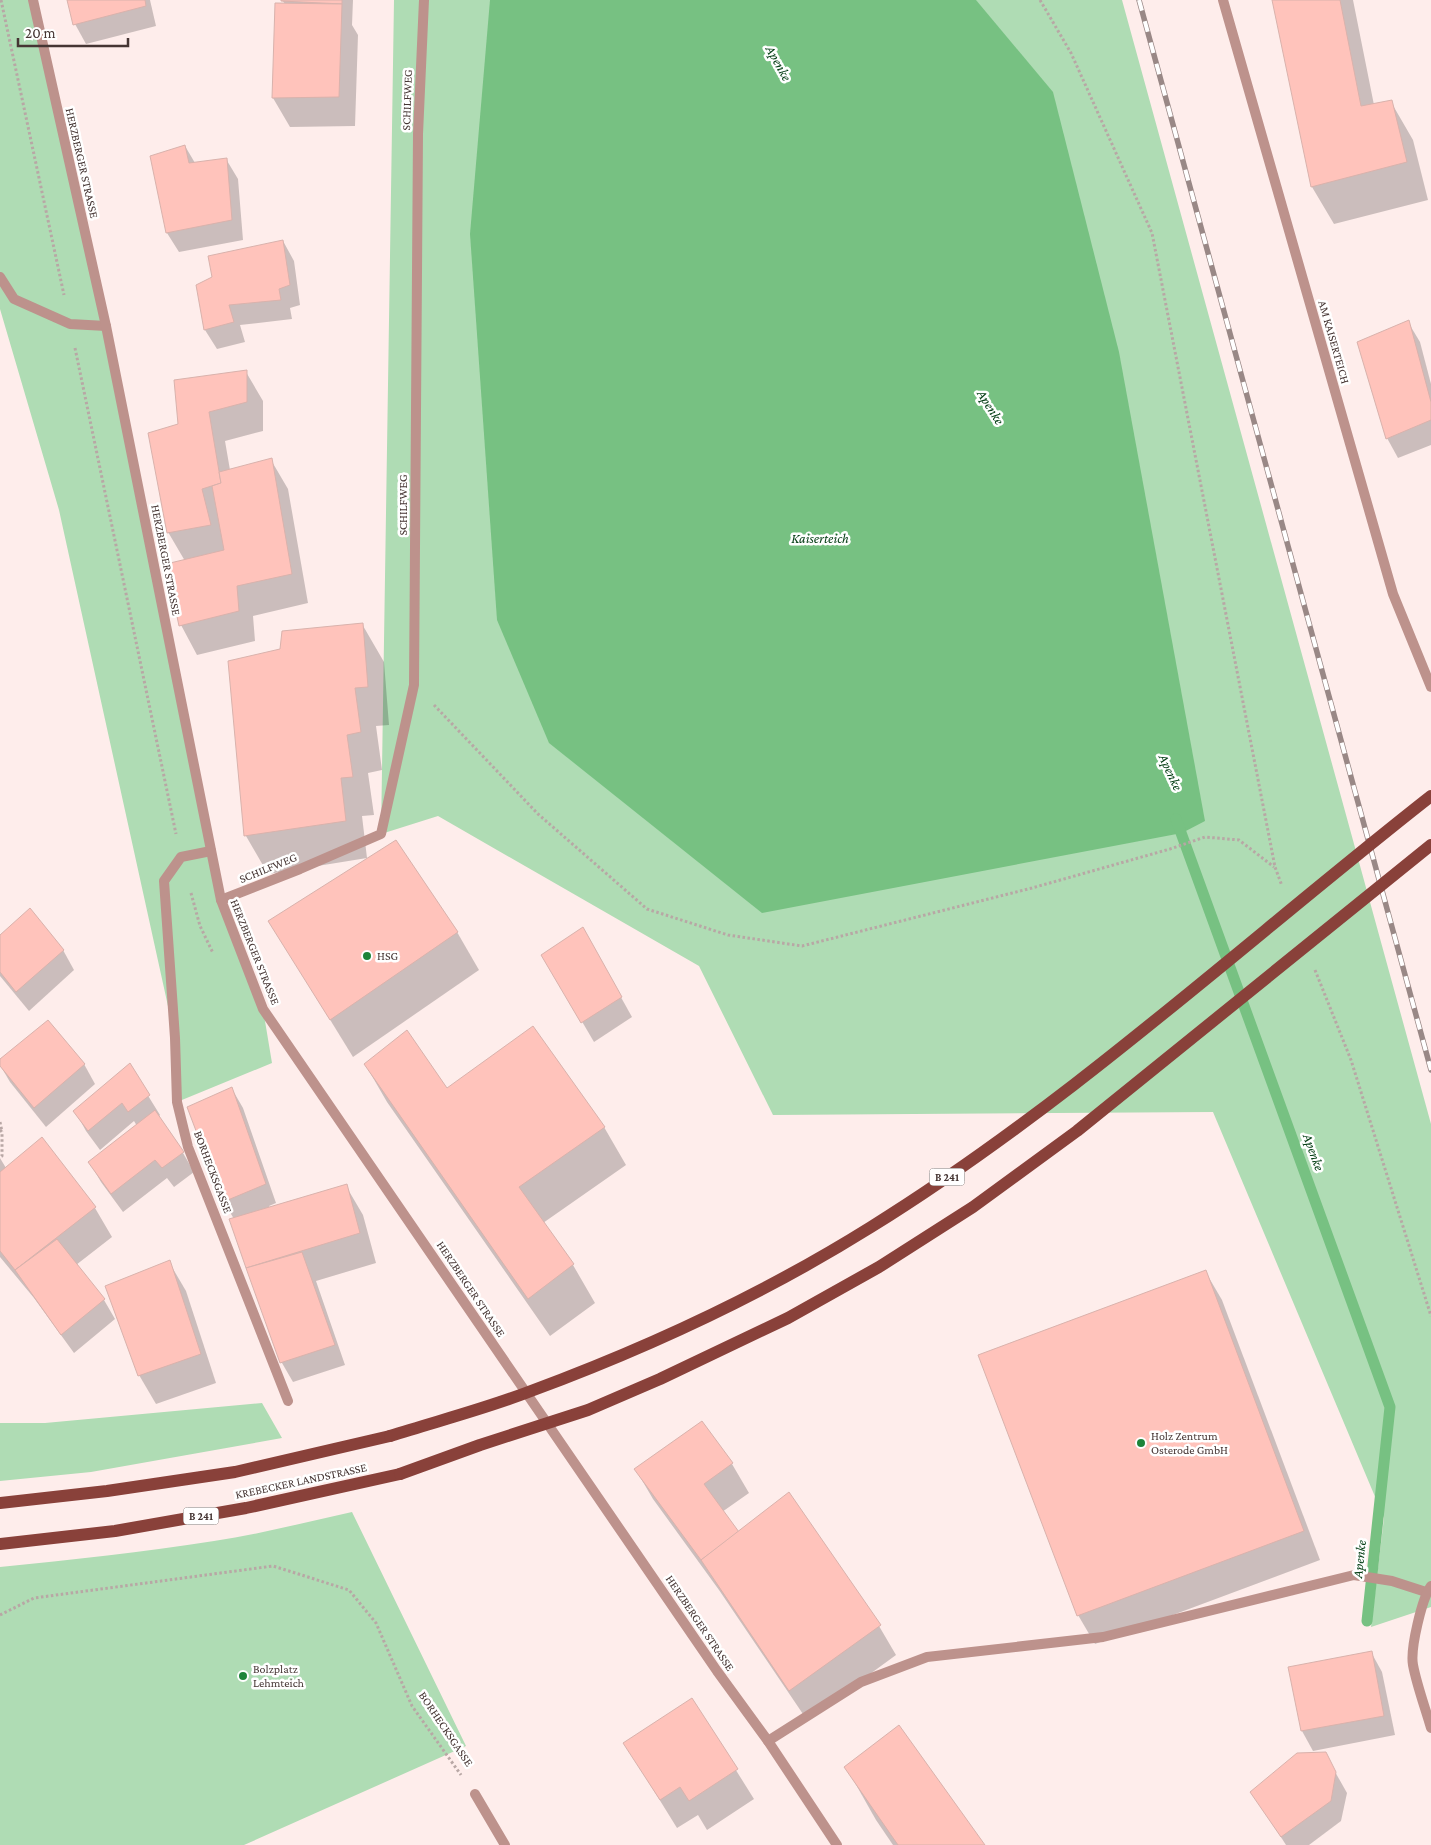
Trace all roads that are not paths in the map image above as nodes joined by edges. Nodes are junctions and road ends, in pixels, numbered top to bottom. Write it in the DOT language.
graph roads {
  1 [pos="33,0"];
  2 [pos="424,0"];
  3 [pos="1223,0"];
  4 [pos="0,277"];
  5 [pos="106,326"];
  6 [pos="1431,687"];
  7 [pos="1431,796"];
  8 [pos="1431,845"];
  9 [pos="211,850"];
  10 [pos="221,900"];
  11 [pos="288,1401"];
  12 [pos="0,1503"];
  13 [pos="0,1544"];
  14 [pos="1429,1589"];
  15 [pos="1431,1728"];
  16 [pos="768,1741"];
  17 [pos="475,1794"];
  18 [pos="505,1845"];
  19 [pos="837,1845"];
  1 -- 5 [label="street, HERZBERGER STRASSE"];
  2 -- 10 [label="street, SCHILFWEG"];
  3 -- 6 [label="street, AM KAISERTEICH"];
  4 -- 5 [label="street"];
  5 -- 9 [label="street, HERZBERGER STRASSE"];
  7 -- 12 [label="main road, KREBECKER LANDSTRASSE / B 241, bridge"];
  8 -- 13 [label="main road, KREBECKER LANDSTRASSE / B 241, bridge"];
  9 -- 10 [label="street, HERZBERGER STRASSE"];
  9 -- 11 [label="street, BORHECKSGASSE"];
  10 -- 16 [label="street, HERZBERGER STRASSE"];
  14 -- 15 [label="street"];
  14 -- 16 [label="street"];
  16 -- 19 [label="street, HERZBERGER STRASSE"];
  17 -- 18 [label="street"];
}
